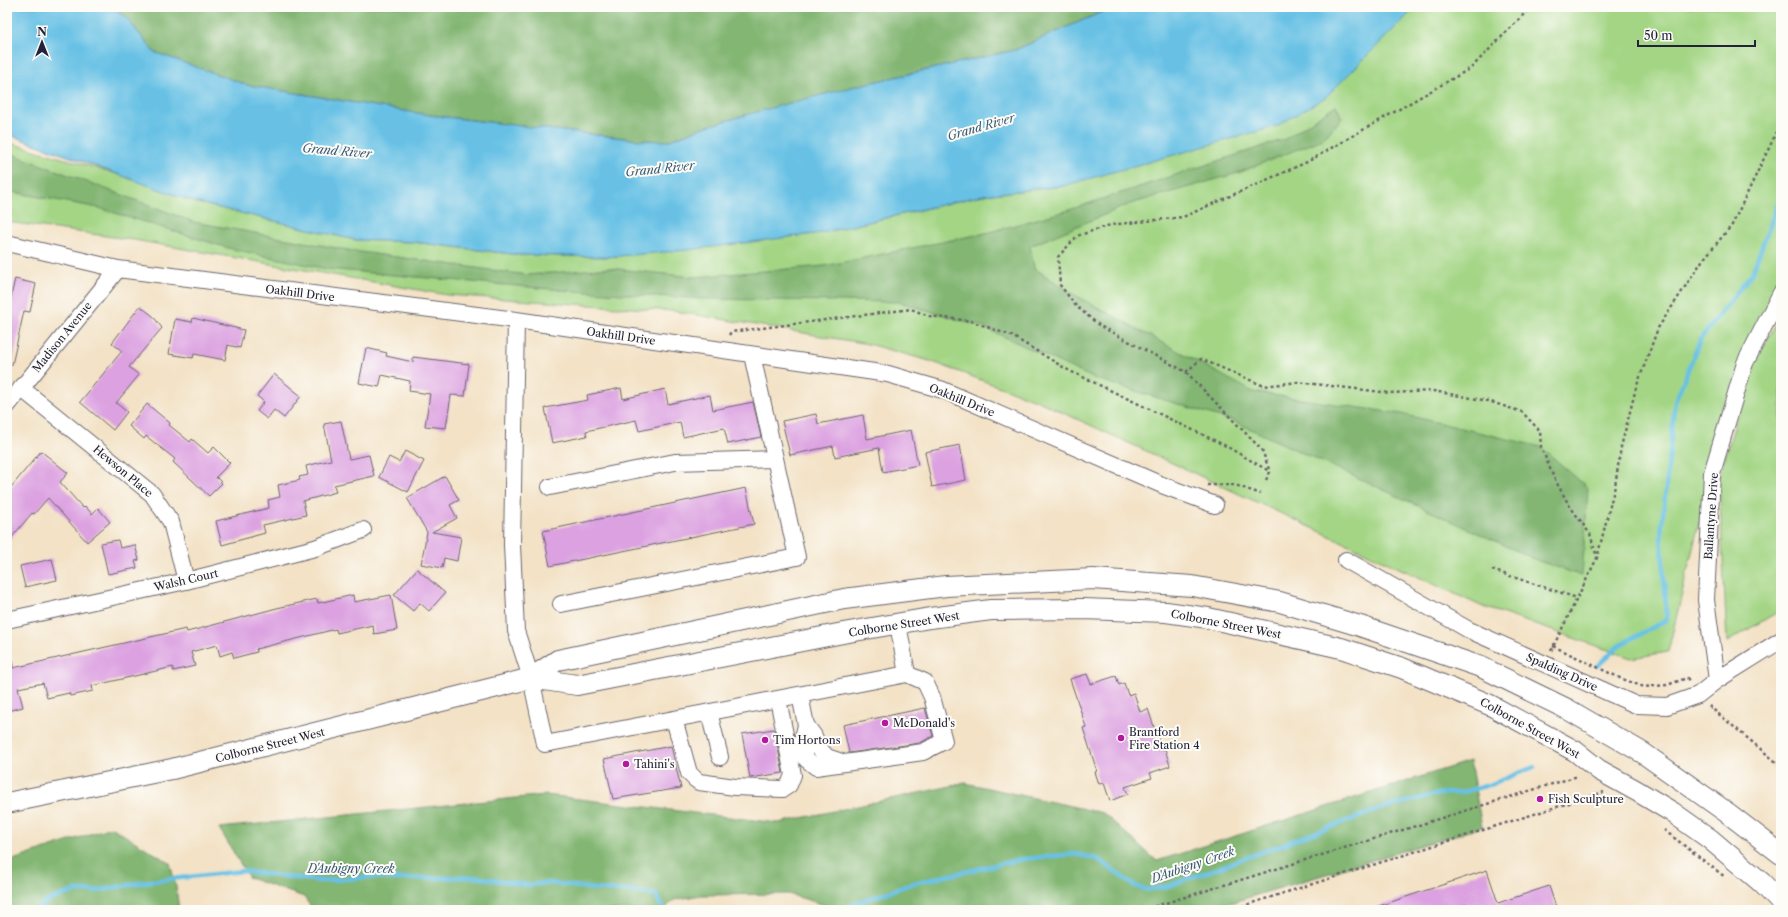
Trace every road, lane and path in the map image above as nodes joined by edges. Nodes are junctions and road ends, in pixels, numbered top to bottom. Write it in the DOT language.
graph roads {
  1 [pos="1531,7"];
  2 [pos="1781,123"];
  3 [pos="7,243"];
  4 [pos="118,269"];
  5 [pos="1781,293"];
  6 [pos="516,320"];
  7 [pos="719,350"];
  8 [pos="752,355"];
  9 [pos="1186,372"];
  10 [pos="21,388"];
  11 [pos="7,406"];
  12 [pos="775,459"];
  13 [pos="1270,472"];
  14 [pos="1266,480"];
  15 [pos="550,487"];
  16 [pos="1215,505"];
  17 [pos="363,530"];
  18 [pos="1597,558"];
  19 [pos="1346,560"];
  20 [pos="1492,570"];
  21 [pos="186,581"];
  22 [pos="1577,598"];
  23 [pos="561,604"];
  24 [pos="7,620"];
  25 [pos="898,624"];
  26 [pos="1781,640"];
  27 [pos="907,674"];
  28 [pos="531,678"];
  29 [pos="1717,680"];
  30 [pos="800,695"];
  31 [pos="1698,695"];
  32 [pos="778,699"];
  33 [pos="709,712"];
  34 [pos="674,719"];
  35 [pos="720,757"];
  36 [pos="1781,766"];
  37 [pos="1583,774"];
  38 [pos="1612,790"];
  39 [pos="7,803"];
  40 [pos="1660,827"];
  41 [pos="1781,854"];
  42 [pos="1728,879"];
  43 [pos="1781,903"];
  44 [pos="1143,910"];
  45 [pos="1230,910"];
  1 -- 9 [label="path"];
  2 -- 18 [label="path"];
  3 -- 4 [label="street, Oakhill Drive"];
  4 -- 6 [label="street, Oakhill Drive"];
  4 -- 10 [label="street, Madison Avenue"];
  5 -- 29 [label="street, Ballantyne Drive"];
  6 -- 7 [label="street, Oakhill Drive"];
  6 -- 28 [label="street"];
  7 -- 8 [label="street, Oakhill Drive"];
  7 -- 13 [label="path"];
  8 -- 12 [label="street"];
  8 -- 16 [label="street, Oakhill Drive"];
  9 -- 13 [label="path"];
  9 -- 18 [label="path"];
  10 -- 11 [label="street, Madison Avenue"];
  10 -- 21 [label="street, Hewson Place"];
  12 -- 15 [label="street"];
  12 -- 23 [label="street"];
  13 -- 14 [label="path"];
  17 -- 21 [label="street, Walsh Court"];
  18 -- 22 [label="path"];
  19 -- 31 [label="street, Spalding Drive"];
  20 -- 22 [label="path"];
  21 -- 24 [label="street, Walsh Court"];
  22 -- 31 [label="path"];
  25 -- 27 [label="street"];
  25 -- 28 [label="main road, Colborne Street West"];
  25 -- 43 [label="main road, Colborne Street West"];
  26 -- 29 [label="street, Spalding Drive"];
  27 -- 30 [label="street"];
  27 -- 30 [label="street"];
  28 -- 34 [label="street"];
  28 -- 39 [label="main road, Colborne Street West"];
  28 -- 41 [label="main road, Colborne Street West"];
  29 -- 31 [label="street, Spalding Drive"];
  30 -- 32 [label="street"];
  31 -- 36 [label="path"];
  32 -- 33 [label="street"];
  32 -- 34 [label="street"];
  33 -- 34 [label="street"];
  33 -- 35 [label="street"];
  37 -- 44 [label="path"];
  38 -- 45 [label="path"];
  40 -- 42 [label="path"];
}
